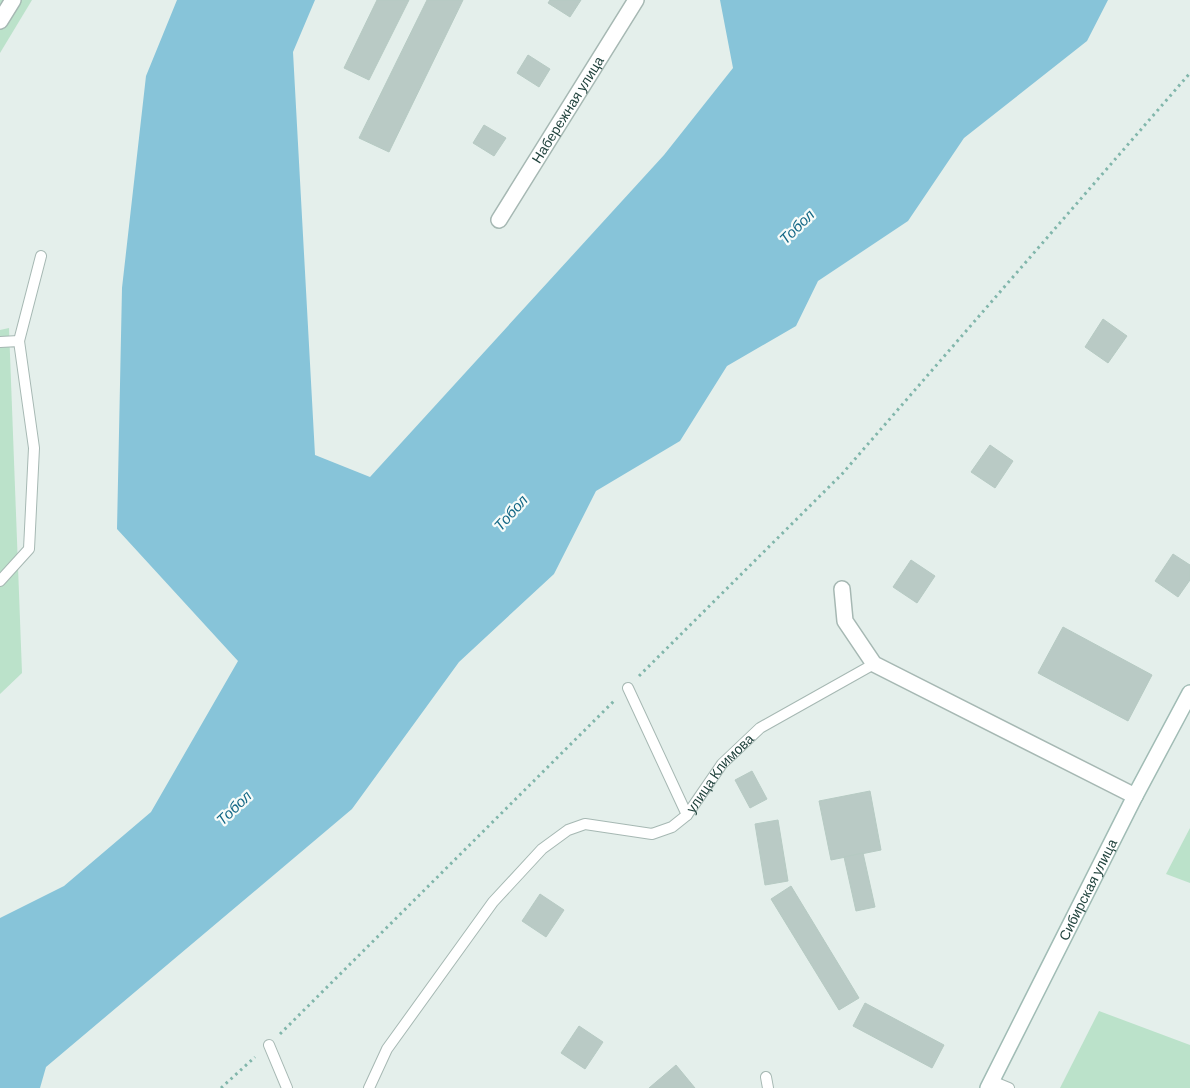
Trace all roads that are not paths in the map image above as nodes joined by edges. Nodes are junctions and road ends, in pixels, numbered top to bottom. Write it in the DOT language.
graph roads {
  1 [pos="13,0"];
  2 [pos="636,0"];
  3 [pos="0,21"];
  4 [pos="498,220"];
  5 [pos="41,256"];
  6 [pos="19,341"];
  7 [pos="0,342"];
  8 [pos="0,581"];
  9 [pos="842,589"];
  10 [pos="874,664"];
  11 [pos="628,688"];
  12 [pos="1190,693"];
  13 [pos="1135,796"];
  14 [pos="687,815"];
  15 [pos="269,1045"];
  16 [pos="766,1076"];
  17 [pos="990,1084"];
  18 [pos="287,1088"];
  19 [pos="369,1088"];
  20 [pos="768,1088"];
  21 [pos="1009,1088"];
  1 -- 3 [label="street"];
  2 -- 4 [label="street, Набережная улица"];
  5 -- 6 [label="lane"];
  6 -- 7 [label="lane"];
  6 -- 8 [label="lane"];
  9 -- 10 [label="street"];
  10 -- 13 [label="street"];
  10 -- 14 [label="lane, улица Климова"];
  11 -- 14 [label="lane, улица Климова"];
  12 -- 13 [label="street, Сибирская улица"];
  13 -- 17 [label="street, Сибирская улица"];
  14 -- 19 [label="lane"];
  15 -- 18 [label="lane"];
  16 -- 20 [label="lane"];
  17 -- 21 [label="lane"];
}
